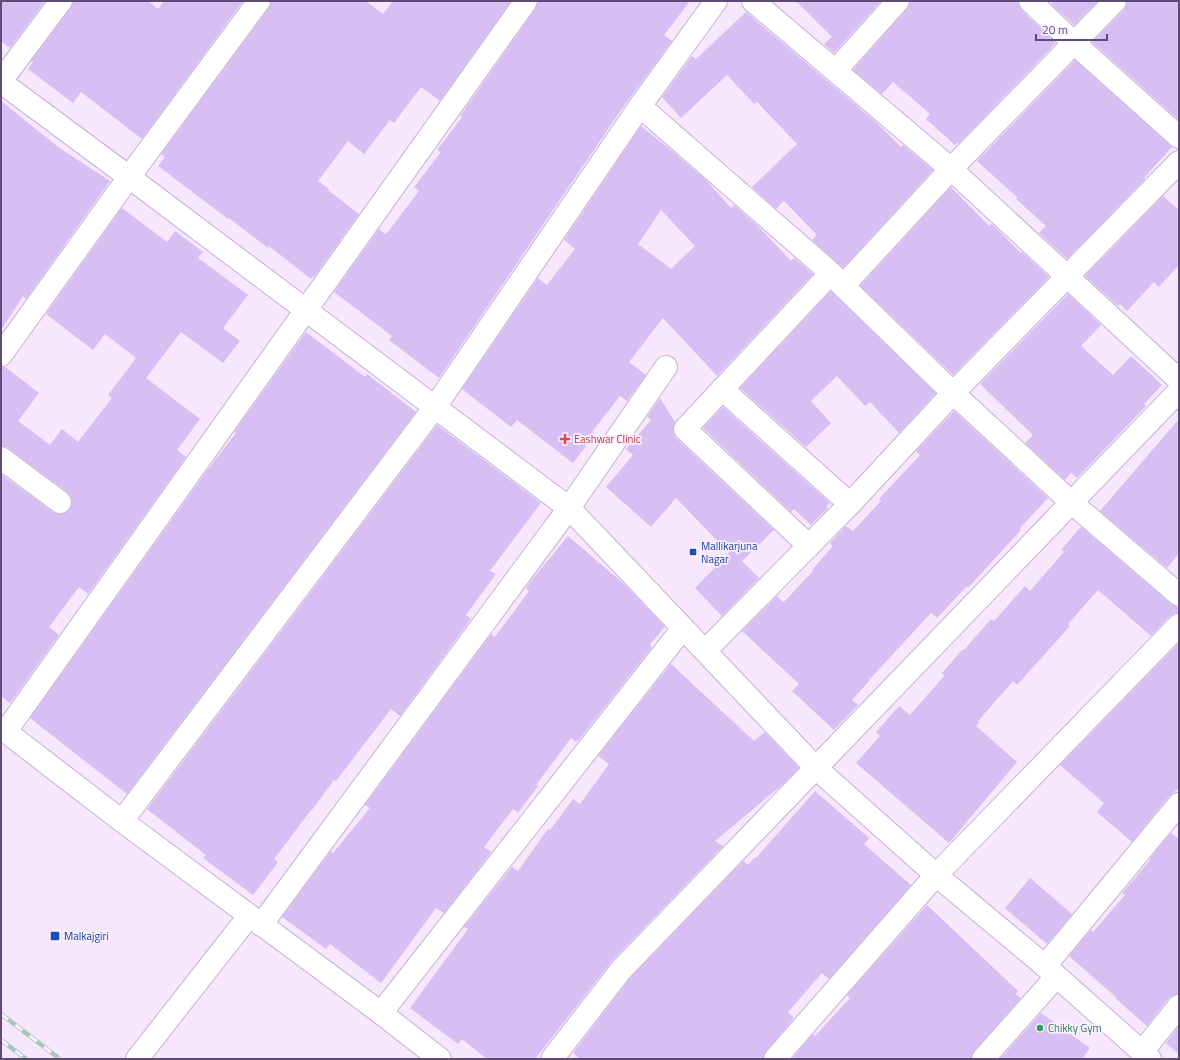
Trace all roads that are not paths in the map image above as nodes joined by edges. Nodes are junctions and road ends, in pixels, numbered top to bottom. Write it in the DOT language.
graph roads {
  1 [pos="62,1"];
  2 [pos="259,1"];
  3 [pos="526,1"];
  4 [pos="716,1"];
  5 [pos="753,1"];
  6 [pos="898,1"];
  7 [pos="1030,1"];
  8 [pos="1115,1"];
  9 [pos="1074,43"];
  10 [pos="836,70"];
  11 [pos="1,81"];
  12 [pos="640,106"];
  13 [pos="1179,137"];
  14 [pos="1179,162"];
  15 [pos="951,169"];
  16 [pos="129,177"];
  17 [pos="1068,277"];
  18 [pos="837,280"];
  19 [pos="306,310"];
  20 [pos="1,355"];
  21 [pos="666,367"];
  22 [pos="1179,380"];
  23 [pos="722,389"];
  24 [pos="1179,391"];
  25 [pos="953,393"];
  26 [pos="435,407"];
  27 [pos="1,458"];
  28 [pos="60,502"];
  29 [pos="1072,503"];
  30 [pos="850,504"];
  31 [pos="569,508"];
  32 [pos="809,546"];
  33 [pos="1179,595"];
  34 [pos="1179,625"];
  35 [pos="683,628"];
  36 [pos="705,652"];
  37 [pos="3,730"];
  38 [pos="816,768"];
  39 [pos="1179,804"];
  40 [pos="122,821"];
  41 [pos="936,875"];
  42 [pos="255,920"];
  43 [pos="1050,972"];
  44 [pos="1179,1006"];
  45 [pos="381,1013"];
  46 [pos="1146,1056"];
  47 [pos="137,1059"];
  48 [pos="440,1059"];
  49 [pos="552,1059"];
  50 [pos="775,1059"];
  51 [pos="983,1059"];
  1 -- 11 [label="street"];
  2 -- 16 [label="street"];
  3 -- 19 [label="street"];
  4 -- 12 [label="street"];
  5 -- 10 [label="street"];
  6 -- 10 [label="street"];
  7 -- 9 [label="street"];
  8 -- 9 [label="street"];
  9 -- 13 [label="street"];
  9 -- 15 [label="street"];
  10 -- 15 [label="street"];
  11 -- 16 [label="street"];
  12 -- 18 [label="street"];
  12 -- 26 [label="street"];
  14 -- 17 [label="street"];
  15 -- 17 [label="street"];
  15 -- 18 [label="street"];
  16 -- 19 [label="street"];
  16 -- 20 [label="street"];
  17 -- 22 [label="street"];
  17 -- 25 [label="street"];
  18 -- 23 [label="street"];
  18 -- 25 [label="street"];
  19 -- 26 [label="street"];
  19 -- 37 [label="street"];
  21 -- 31 [label="street"];
  23 -- 30 [label="street"];
  23 -- 32 [label="street"];
  24 -- 29 [label="street"];
  25 -- 29 [label="street"];
  25 -- 30 [label="street"];
  26 -- 31 [label="street"];
  26 -- 40 [label="street"];
  27 -- 28 [label="street"];
  29 -- 33 [label="street"];
  29 -- 38 [label="street"];
  30 -- 32 [label="street"];
  31 -- 35 [label="street"];
  31 -- 42 [label="street"];
  32 -- 36 [label="street"];
  34 -- 41 [label="street"];
  35 -- 36 [label="street"];
  35 -- 45 [label="street"];
  36 -- 38 [label="street"];
  37 -- 40 [label="street"];
  38 -- 41 [label="street"];
  38 -- 49 [label="street"];
  39 -- 43 [label="street"];
  40 -- 42 [label="street"];
  41 -- 43 [label="street"];
  41 -- 50 [label="street"];
  42 -- 45 [label="street"];
  42 -- 47 [label="street"];
  43 -- 46 [label="street"];
  43 -- 51 [label="street"];
  44 -- 46 [label="street"];
  45 -- 48 [label="street"];
}
